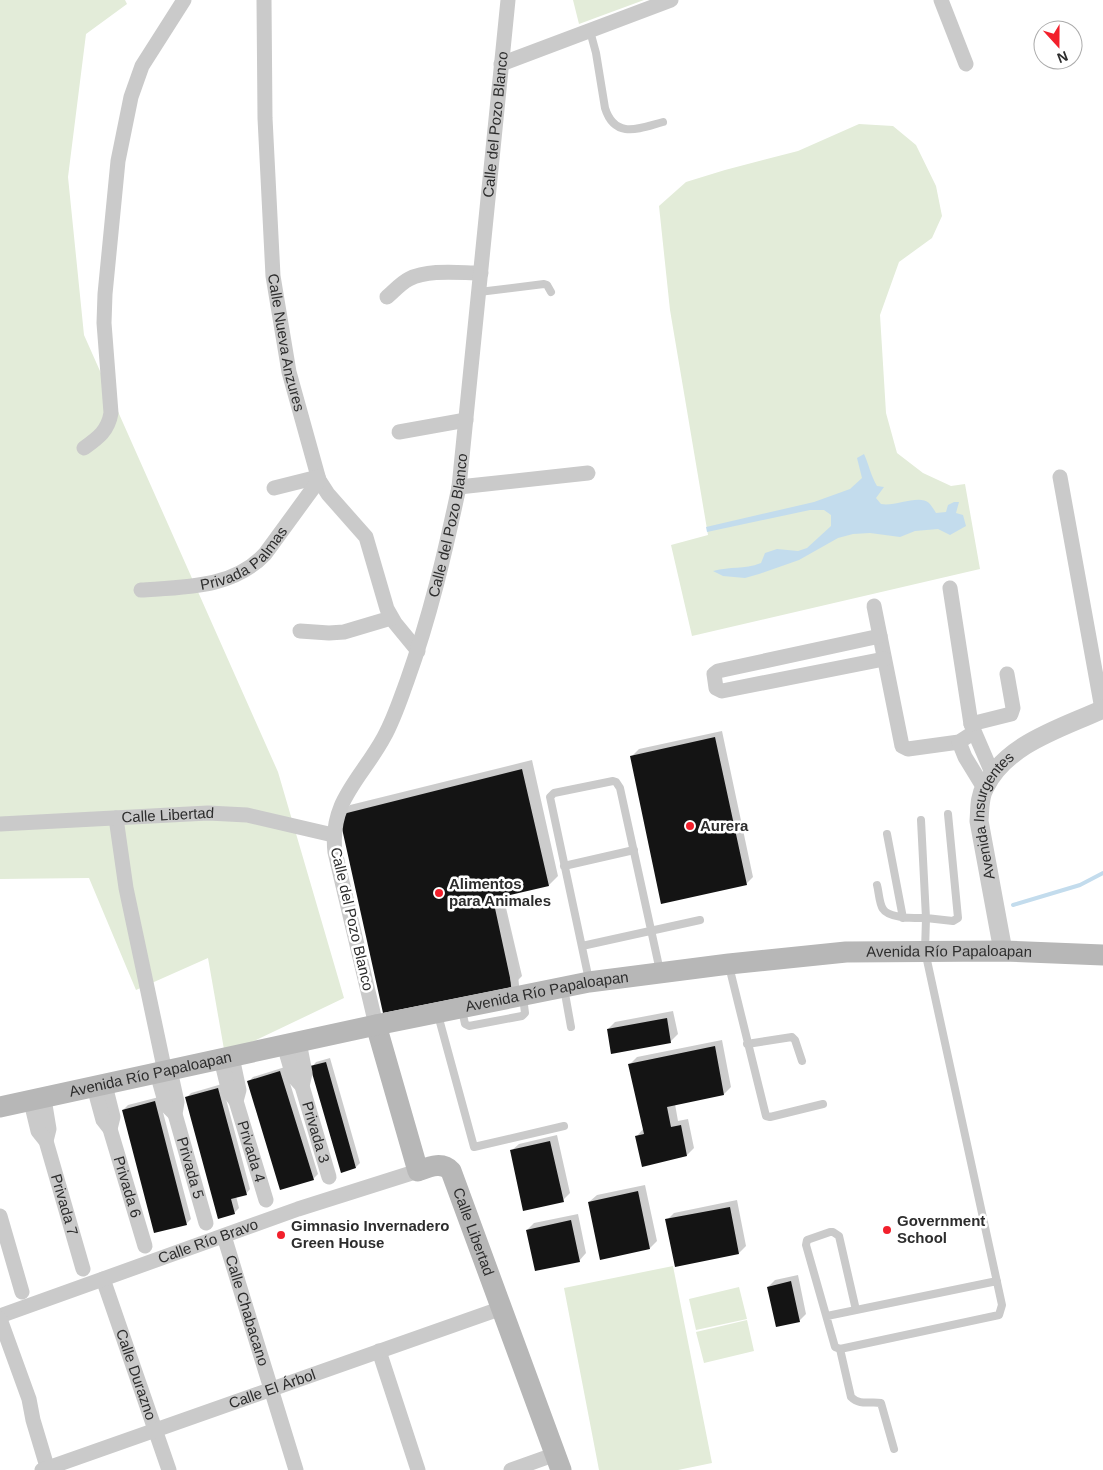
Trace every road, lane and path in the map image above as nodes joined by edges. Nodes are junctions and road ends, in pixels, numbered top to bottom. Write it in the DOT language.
graph roads {
  1 [pos="184,0"];
  2 [pos="264,0"];
  3 [pos="508,0"];
  4 [pos="671,0"];
  5 [pos="941,0"];
  6 [pos="590,31"];
  7 [pos="501,64"];
  8 [pos="966,64"];
  9 [pos="663,122"];
  10 [pos="481,273"];
  11 [pos="479,292"];
  12 [pos="551,292"];
  13 [pos="387,297"];
  14 [pos="466,420"];
  15 [pos="398,432"];
  16 [pos="84,448"];
  17 [pos="588,473"];
  18 [pos="1060,477"];
  19 [pos="319,479"];
  20 [pos="459,487"];
  21 [pos="274,488"];
  22 [pos="950,588"];
  23 [pos="141,590"];
  24 [pos="874,606"];
  25 [pos="391,618"];
  26 [pos="300,631"];
  27 [pos="880,636"];
  28 [pos="418,651"];
  29 [pos="884,659"];
  30 [pos="1007,674"];
  31 [pos="1102,709"];
  32 [pos="972,728"];
  33 [pos="959,742"];
  34 [pos="981,746"];
  35 [pos="1008,759"];
  36 [pos="988,781"];
  37 [pos="948,814"];
  38 [pos="116,818"];
  39 [pos="921,820"];
  40 [pos="0,824"];
  41 [pos="887,834"];
  42 [pos="333,835"];
  43 [pos="634,850"];
  44 [pos="564,866"];
  45 [pos="877,885"];
  46 [pos="498,900"];
  47 [pos="903,918"];
  48 [pos="926,918"];
  49 [pos="700,920"];
  50 [pos="651,930"];
  51 [pos="582,946"];
  52 [pos="925,951"];
  53 [pos="1003,951"];
  54 [pos="1103,955"];
  55 [pos="728,964"];
  56 [pos="660,973"];
  57 [pos="589,982"];
  58 [pos="563,986"];
  59 [pos="519,996"];
  60 [pos="437,1012"];
  61 [pos="376,1025"];
  62 [pos="571,1027"];
  63 [pos="292,1044"];
  64 [pos="747,1044"];
  65 [pos="226,1058"];
  66 [pos="802,1062"];
  67 [pos="164,1072"];
  68 [pos="100,1086"];
  69 [pos="37,1100"];
  70 [pos="824,1104"];
  71 [pos="0,1107"];
  72 [pos="564,1126"];
  73 [pos="418,1170"];
  74 [pos="329,1177"];
  75 [pos="266,1200"];
  76 [pos="0,1216"];
  77 [pos="206,1223"];
  78 [pos="224,1236"];
  79 [pos="145,1246"];
  80 [pos="83,1269"];
  81 [pos="103,1279"];
  82 [pos="997,1281"];
  83 [pos="22,1292"];
  84 [pos="502,1308"];
  85 [pos="856,1310"];
  86 [pos="827,1316"];
  87 [pos="0,1318"];
  88 [pos="840,1349"];
  89 [pos="379,1351"];
  90 [pos="271,1390"];
  91 [pos="156,1430"];
  92 [pos="894,1449"];
  93 [pos="558,1462"];
  94 [pos="45,1469"];
  95 [pos="169,1470"];
  96 [pos="296,1470"];
  97 [pos="418,1470"];
  98 [pos="510,1470"];
  1 -- 16 [label="street"];
  2 -- 19 [label="street, Calle Nueva Anzures"];
  3 -- 7 [label="street, Calle del Pozo Blanco"];
  4 -- 6 [label="street"];
  5 -- 8 [label="street"];
  6 -- 7 [label="street"];
  6 -- 9 [label="lane"];
  7 -- 10 [label="street, Calle del Pozo Blanco"];
  10 -- 11 [label="street, Calle del Pozo Blanco"];
  10 -- 13 [label="street"];
  11 -- 12 [label="lane"];
  11 -- 14 [label="street, Calle del Pozo Blanco"];
  14 -- 15 [label="street"];
  14 -- 20 [label="street, Calle del Pozo Blanco"];
  17 -- 20 [label="street"];
  18 -- 31 [label="street"];
  19 -- 21 [label="street"];
  19 -- 23 [label="street, Privada Palmas"];
  19 -- 25 [label="street, Calle Nueva Anzures"];
  20 -- 28 [label="street, Calle del Pozo Blanco"];
  22 -- 32 [label="street"];
  24 -- 27 [label="street"];
  25 -- 26 [label="street"];
  25 -- 28 [label="street, Calle Nueva Anzures"];
  27 -- 29 [label="street"];
  27 -- 29 [label="street"];
  28 -- 42 [label="street, Calle del Pozo Blanco"];
  29 -- 33 [label="street"];
  30 -- 32 [label="street"];
  31 -- 35 [label="street, Avenida Insurgentes"];
  32 -- 33 [label="street"];
  32 -- 34 [label="street"];
  33 -- 36 [label="street"];
  34 -- 35 [label="street"];
  34 -- 36 [label="street"];
  35 -- 36 [label="street, Avenida Insurgentes"];
  36 -- 53 [label="street, Avenida Insurgentes"];
  37 -- 48 [label="lane"];
  38 -- 40 [label="street, Calle Libertad"];
  38 -- 42 [label="street, Calle Libertad"];
  38 -- 67 [label="street, Privada 5"];
  39 -- 48 [label="lane"];
  41 -- 47 [label="lane"];
  42 -- 61 [label="street, Calle del Pozo Blanco"];
  43 -- 44 [label="lane"];
  43 -- 44 [label="lane"];
  43 -- 50 [label="lane"];
  44 -- 51 [label="lane"];
  45 -- 47 [label="lane"];
  46 -- 59 [label="lane"];
  47 -- 48 [label="lane"];
  48 -- 52 [label="lane"];
  49 -- 50 [label="lane"];
  50 -- 51 [label="lane"];
  50 -- 56 [label="lane"];
  51 -- 57 [label="lane"];
  52 -- 53 [label="main road, Avenida Río Papaloapan"];
  52 -- 55 [label="main road, Avenida Río Papaloapan"];
  52 -- 82 [label="lane"];
  53 -- 54 [label="main road, Avenida Río Papaloapan"];
  55 -- 56 [label="main road, Avenida Río Papaloapan"];
  55 -- 64 [label="lane"];
  56 -- 57 [label="main road, Avenida Río Papaloapan"];
  57 -- 58 [label="main road, Avenida Río Papaloapan"];
  58 -- 59 [label="main road, Avenida Río Papaloapan"];
  58 -- 62 [label="lane"];
  59 -- 60 [label="main road, Avenida Río Papaloapan"];
  60 -- 61 [label="main road, Avenida Río Papaloapan"];
  60 -- 72 [label="lane"];
  61 -- 63 [label="main road, Avenida Río Papaloapan"];
  61 -- 73 [label="main road"];
  63 -- 65 [label="main road, Avenida Río Papaloapan"];
  63 -- 74 [label="street, Privada 3"];
  64 -- 66 [label="lane"];
  64 -- 70 [label="lane"];
  65 -- 67 [label="main road, Avenida Río Papaloapan"];
  65 -- 75 [label="street, Privada 4"];
  67 -- 68 [label="main road, Avenida Río Papaloapan"];
  67 -- 77 [label="street, Privada 5"];
  68 -- 69 [label="main road, Avenida Río Papaloapan"];
  68 -- 79 [label="street, Privada 6"];
  69 -- 71 [label="main road, Avenida Río Papaloapan"];
  69 -- 80 [label="street, Privada 7"];
  73 -- 78 [label="street, Calle Río Bravo"];
  73 -- 84 [label="main road, Calle Libertad"];
  76 -- 83 [label="street"];
  78 -- 81 [label="street, Calle Río Bravo"];
  78 -- 90 [label="street, Calle Chabacano"];
  81 -- 87 [label="street, Calle Río Bravo"];
  81 -- 91 [label="street, Calle Durazno"];
  82 -- 85 [label="lane"];
  82 -- 88 [label="lane"];
  84 -- 89 [label="street, Calle El Árbol"];
  84 -- 93 [label="main road, Calle Libertad"];
  85 -- 86 [label="lane"];
  85 -- 86 [label="lane"];
  86 -- 88 [label="lane"];
  87 -- 94 [label="street"];
  88 -- 92 [label="lane"];
  89 -- 90 [label="street, Calle El Árbol"];
  89 -- 97 [label="street"];
  90 -- 91 [label="street, Calle El Árbol"];
  90 -- 96 [label="street, Calle Chabacano"];
  91 -- 94 [label="street, Calle El Árbol"];
  91 -- 95 [label="street, Calle Durazno"];
  93 -- 98 [label="street"];
}
